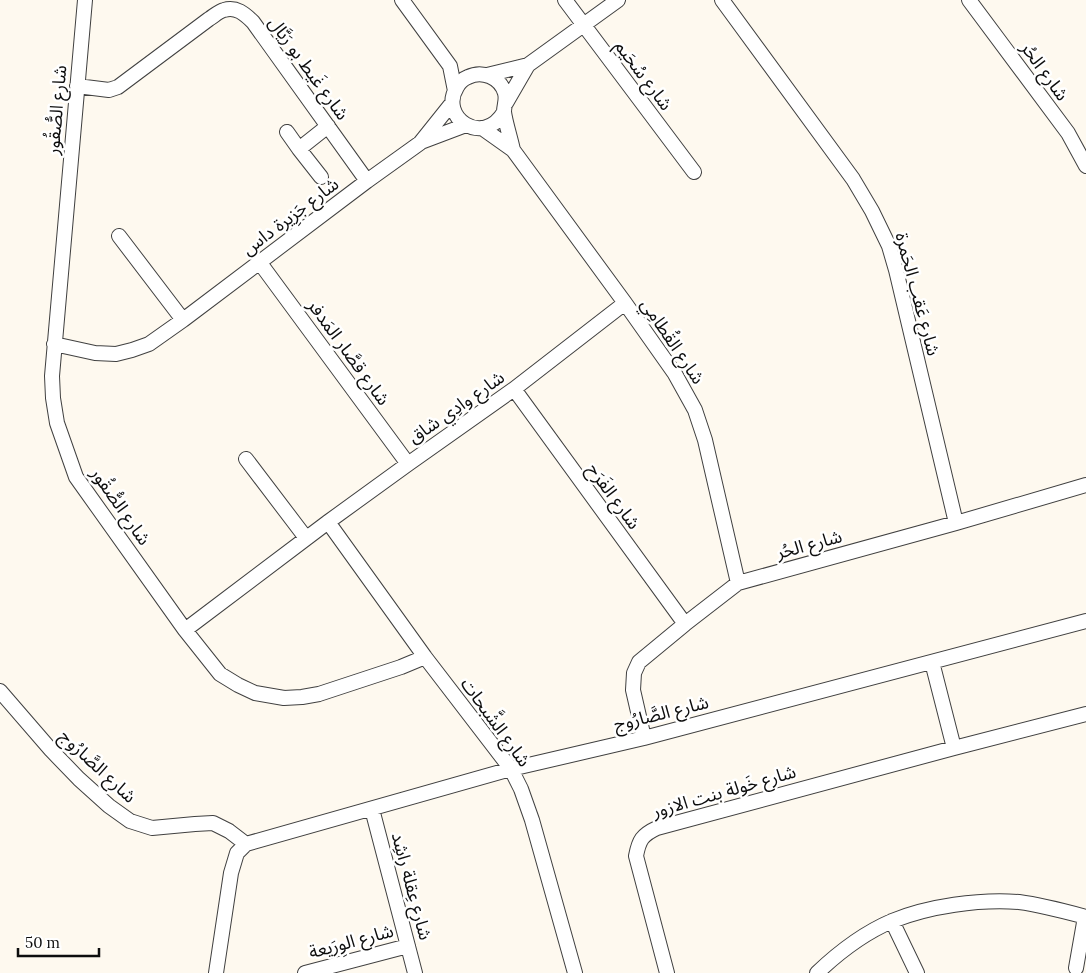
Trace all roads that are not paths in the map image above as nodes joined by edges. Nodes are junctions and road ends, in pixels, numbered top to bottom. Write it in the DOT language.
graph roads {
  1 [pos="85,0"];
  2 [pos="402,0"];
  3 [pos="565,0"];
  4 [pos="618,0"];
  5 [pos="722,0"];
  6 [pos="969,0"];
  7 [pos="235,5"];
  8 [pos="584,25"];
  9 [pos="528,65"];
  10 [pos="450,66"];
  11 [pos="480,75"];
  12 [pos="77,86"];
  13 [pos="454,97"];
  14 [pos="505,107"];
  15 [pos="466,125"];
  16 [pos="328,126"];
  17 [pos="482,128"];
  18 [pos="286,132"];
  19 [pos="420,143"];
  20 [pos="299,149"];
  21 [pos="513,150"];
  22 [pos="1086,166"];
  23 [pos="694,172"];
  24 [pos="321,177"];
  25 [pos="367,181"];
  26 [pos="120,236"];
  27 [pos="260,263"];
  28 [pos="625,303"];
  29 [pos="183,320"];
  30 [pos="54,344"];
  31 [pos="514,389"];
  32 [pos="246,459"];
  33 [pos="408,464"];
  34 [pos="1086,485"];
  35 [pos="328,522"];
  36 [pos="956,523"];
  37 [pos="306,538"];
  38 [pos="738,583"];
  39 [pos="1086,621"];
  40 [pos="684,624"];
  41 [pos="185,630"];
  42 [pos="425,657"];
  43 [pos="932,662"];
  44 [pos="0,691"];
  45 [pos="1086,714"];
  46 [pos="644,738"];
  47 [pos="954,748"];
  48 [pos="510,770"];
  49 [pos="372,809"];
  50 [pos="246,844"];
  51 [pos="1086,917"];
  52 [pos="892,921"];
  53 [pos="408,946"];
  54 [pos="1076,968"];
  55 [pos="216,973"];
  56 [pos="305,973"];
  57 [pos="415,973"];
  58 [pos="576,973"];
  59 [pos="667,973"];
  60 [pos="817,973"];
  61 [pos="917,973"];
  1 -- 12 [label="street, شارع الصُّقُور"];
  2 -- 10 [label="street"];
  3 -- 8 [label="street, شارع سُحَيم"];
  4 -- 8 [label="street"];
  5 -- 36 [label="street, شارع عَقب الحَمرة"];
  6 -- 22 [label="street, شارع الحُر"];
  7 -- 12 [label="street, شارع غَيط بو رَيَّال"];
  7 -- 16 [label="street, شارع غَيط بو رَيَّال"];
  8 -- 9 [label="street"];
  8 -- 23 [label="street, شارع سُحَيم"];
  9 -- 11 [label="street"];
  9 -- 14 [label="street"];
  10 -- 11 [label="street"];
  10 -- 13 [label="street"];
  11 -- 13 [label="street"];
  11 -- 14 [label="street"];
  12 -- 30 [label="street, شارع الصُّقُور"];
  13 -- 15 [label="street"];
  13 -- 19 [label="street, شارع جَزِيرة داس"];
  14 -- 17 [label="street"];
  14 -- 21 [label="street, شارع القُطامِي"];
  15 -- 17 [label="street"];
  15 -- 19 [label="street, شارع جَزِيرة داس"];
  16 -- 20 [label="street"];
  16 -- 25 [label="street, شارع غَيط بو رَيَّال"];
  17 -- 21 [label="street, شارع القُطامِي"];
  18 -- 20 [label="street"];
  19 -- 25 [label="street, شارع جَزِيرة داس"];
  20 -- 24 [label="street"];
  21 -- 28 [label="street, شارع القُطامِي"];
  25 -- 27 [label="street, شارع جَزِيرة داس"];
  26 -- 29 [label="street"];
  27 -- 29 [label="street, شارع جَزِيرة داس"];
  27 -- 33 [label="street, شارع قصَّار المَدفر"];
  28 -- 31 [label="street, شارع وادِي شاق"];
  28 -- 38 [label="street, شارع القُطامِي"];
  29 -- 30 [label="street, شارع جَزِيرة داس"];
  30 -- 41 [label="street, شارع الصُّقُور"];
  31 -- 33 [label="street, شارع وادِي شاق"];
  31 -- 40 [label="street, شارع الفَرَح"];
  32 -- 37 [label="street"];
  33 -- 35 [label="street, شارع وادِي شاق"];
  34 -- 36 [label="street, شارع الحُر"];
  35 -- 37 [label="street, شارع وادِي شاق"];
  35 -- 42 [label="street, شارع الشَّبحات"];
  36 -- 38 [label="street, شارع الحُر"];
  37 -- 41 [label="street, شارع وادِي شاق"];
  38 -- 40 [label="street, شارع الحُر"];
  39 -- 43 [label="street, شارع الصَّارُوج"];
  40 -- 46 [label="street, شارع الحُر"];
  41 -- 42 [label="street, شارع الصُّقُور"];
  42 -- 48 [label="street, شارع الشَّبحات"];
  43 -- 46 [label="street, شارع الصَّارُوج"];
  43 -- 47 [label="street"];
  44 -- 50 [label="street, شارع الصَّارُوج"];
  45 -- 47 [label="street, شارع خَولة بنت الازور"];
  46 -- 48 [label="street, شارع الصَّارُوج"];
  47 -- 59 [label="street, شارع خَولة بنت الازور"];
  48 -- 49 [label="street, شارع الصَّارُوج"];
  48 -- 58 [label="street, شارع الشَّبحات"];
  49 -- 50 [label="street, شارع الصَّارُوج"];
  49 -- 53 [label="street, شارع عِقلة راشِد"];
  50 -- 55 [label="street"];
  51 -- 52 [label="street"];
  51 -- 54 [label="street"];
  52 -- 60 [label="street"];
  52 -- 61 [label="street"];
  53 -- 56 [label="street, شارع الوِرَيعة"];
  53 -- 57 [label="street, شارع عِقلة راشِد"];
}
